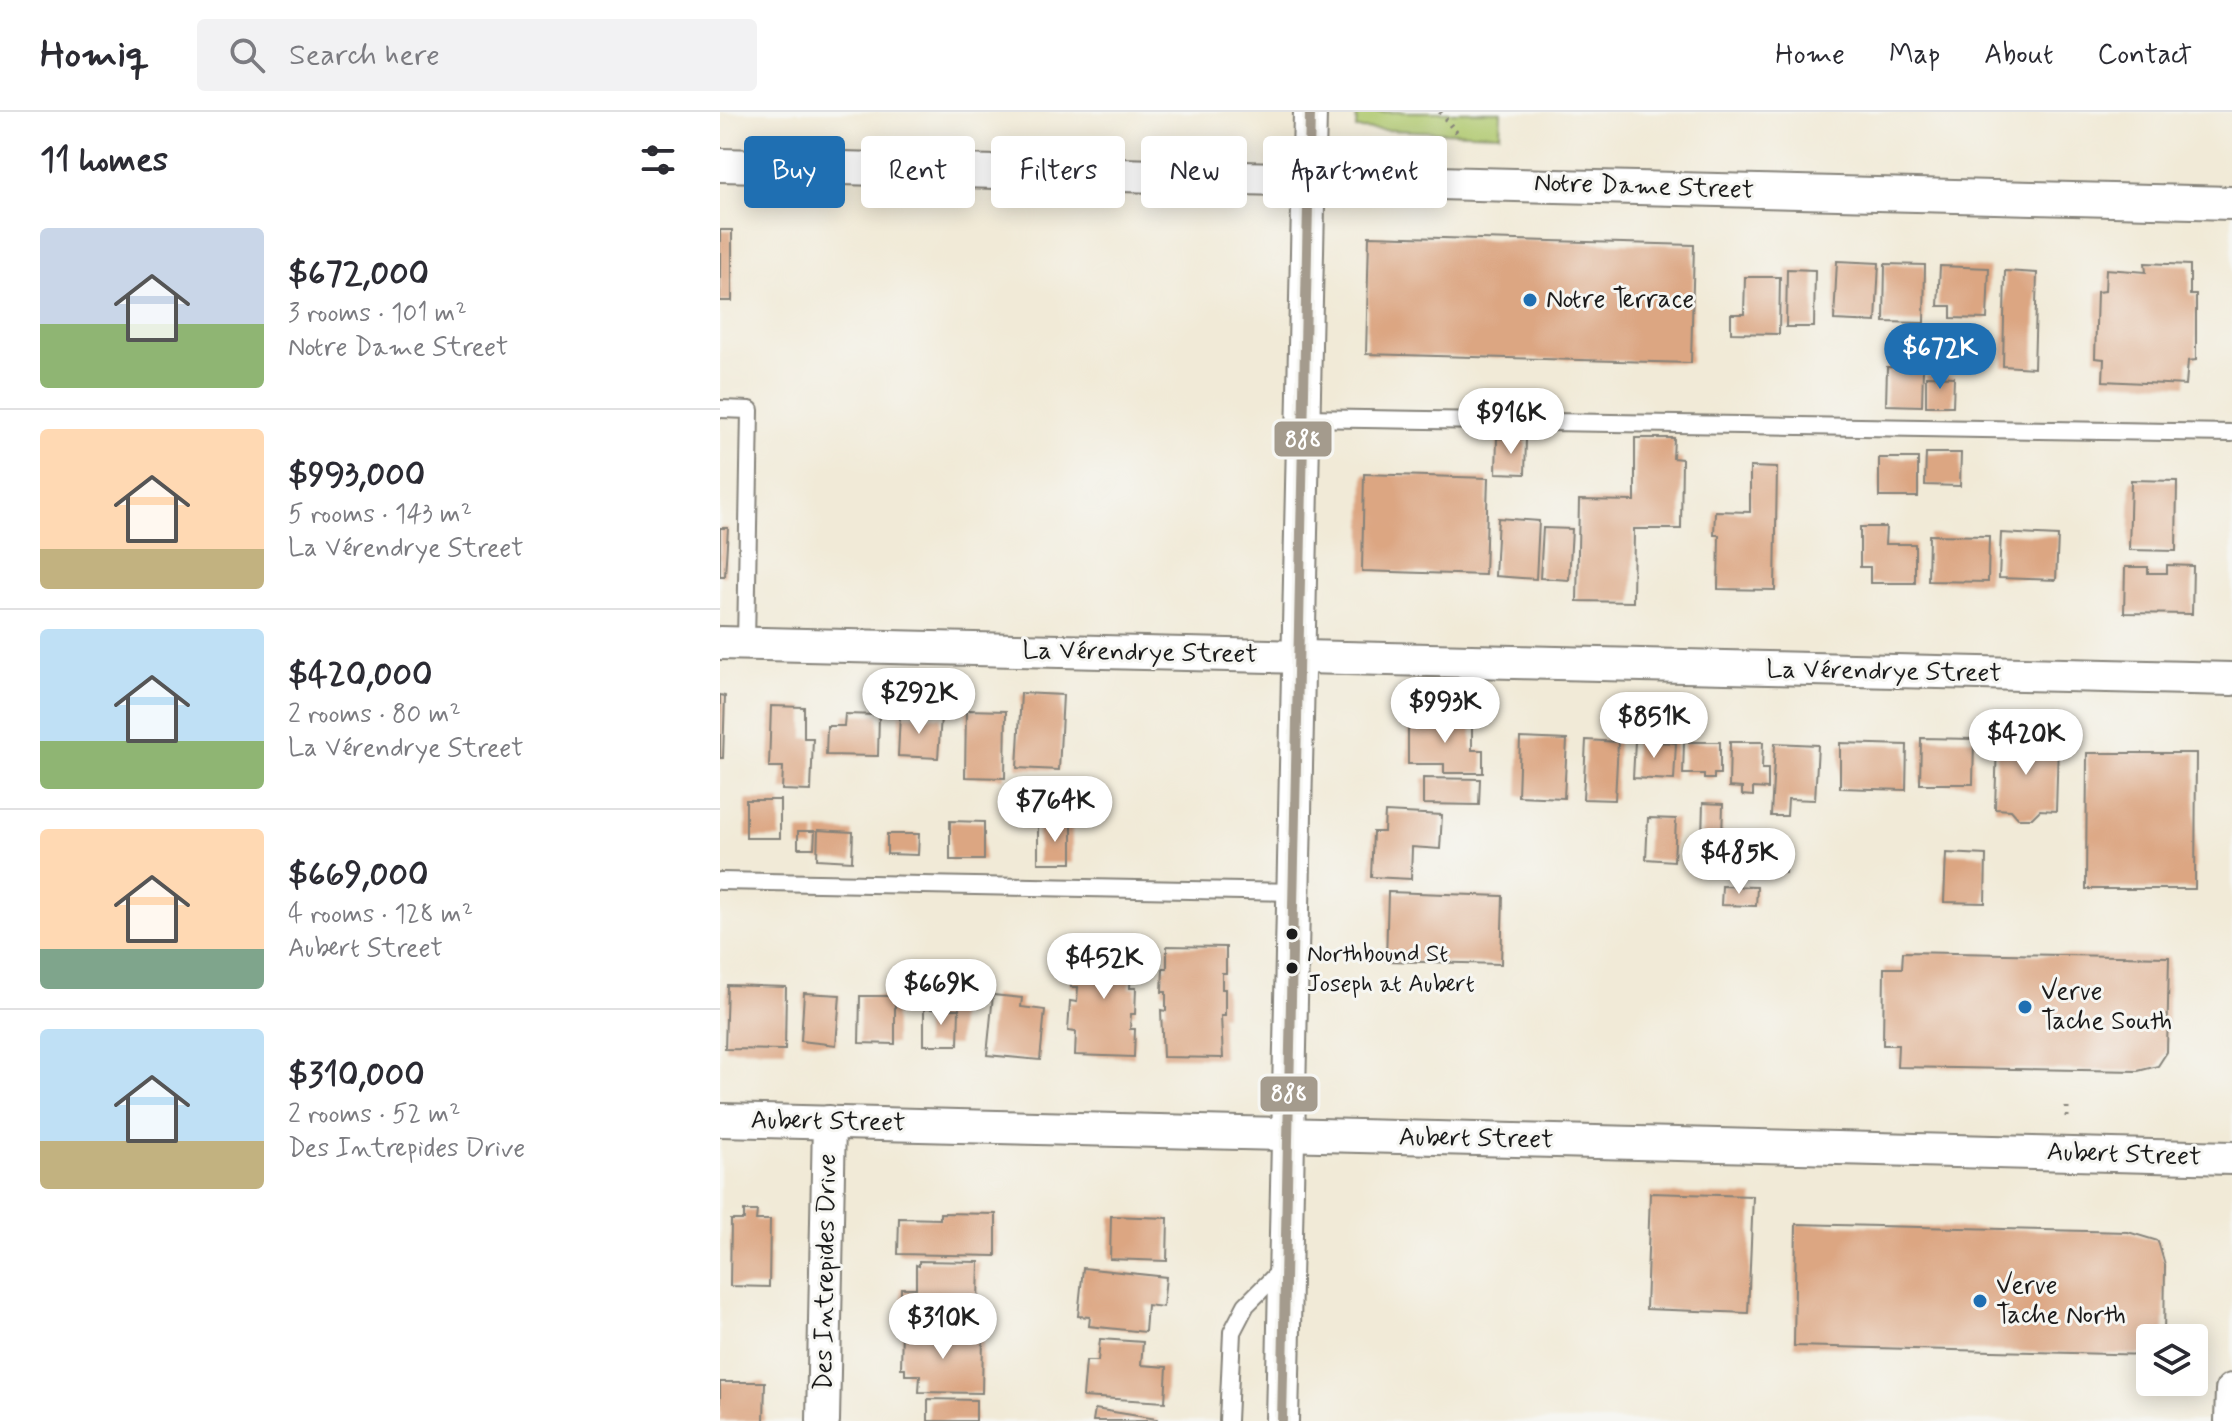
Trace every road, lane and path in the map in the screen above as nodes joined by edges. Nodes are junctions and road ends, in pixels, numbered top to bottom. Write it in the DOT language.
graph roads {
  1 [pos="1310,112"];
  2 [pos="1440,112"];
  3 [pos="1310,136"];
  4 [pos="1459,136"];
  5 [pos="720,165"];
  6 [pos="1263,177"];
  7 [pos="1447,182"];
  8 [pos="2232,203"];
  9 [pos="1308,208"];
  10 [pos="720,409"];
  11 [pos="1303,418"];
  12 [pos="2232,433"];
  13 [pos="733,644"];
  14 [pos="1299,657"];
  15 [pos="2232,679"];
  16 [pos="720,881"];
  17 [pos="1294,892"];
  18 [pos="720,1120"];
  19 [pos="829,1122"];
  20 [pos="1288,1135"];
  21 [pos="2232,1158"];
  22 [pos="1286,1264"];
  23 [pos="2232,1390"];
  24 [pos="823,1421"];
  25 [pos="1228,1421"];
  26 [pos="1282,1421"];
  27 [pos="2231,1421"];
  1 -- 3 [label="street"];
  2 -- 4 [label="path"];
  5 -- 6 [label="street, Notre Dame Street"];
  7 -- 8 [label="street, Notre Dame Street"];
  9 -- 11 [label="street"];
  10 -- 13 [label="lane"];
  11 -- 12 [label="lane"];
  11 -- 14 [label="street"];
  13 -- 14 [label="street, La Vérendrye Street"];
  14 -- 15 [label="street, La Vérendrye Street"];
  14 -- 17 [label="street"];
  16 -- 17 [label="lane"];
  17 -- 20 [label="street"];
  18 -- 19 [label="street, Aubert Street"];
  19 -- 20 [label="street, Aubert Street"];
  19 -- 24 [label="street, Des Intrepides Drive"];
  20 -- 21 [label="street, Aubert Street"];
  20 -- 22 [label="street"];
  22 -- 25 [label="lane"];
  22 -- 26 [label="street"];
  23 -- 27 [label="street"];
}
